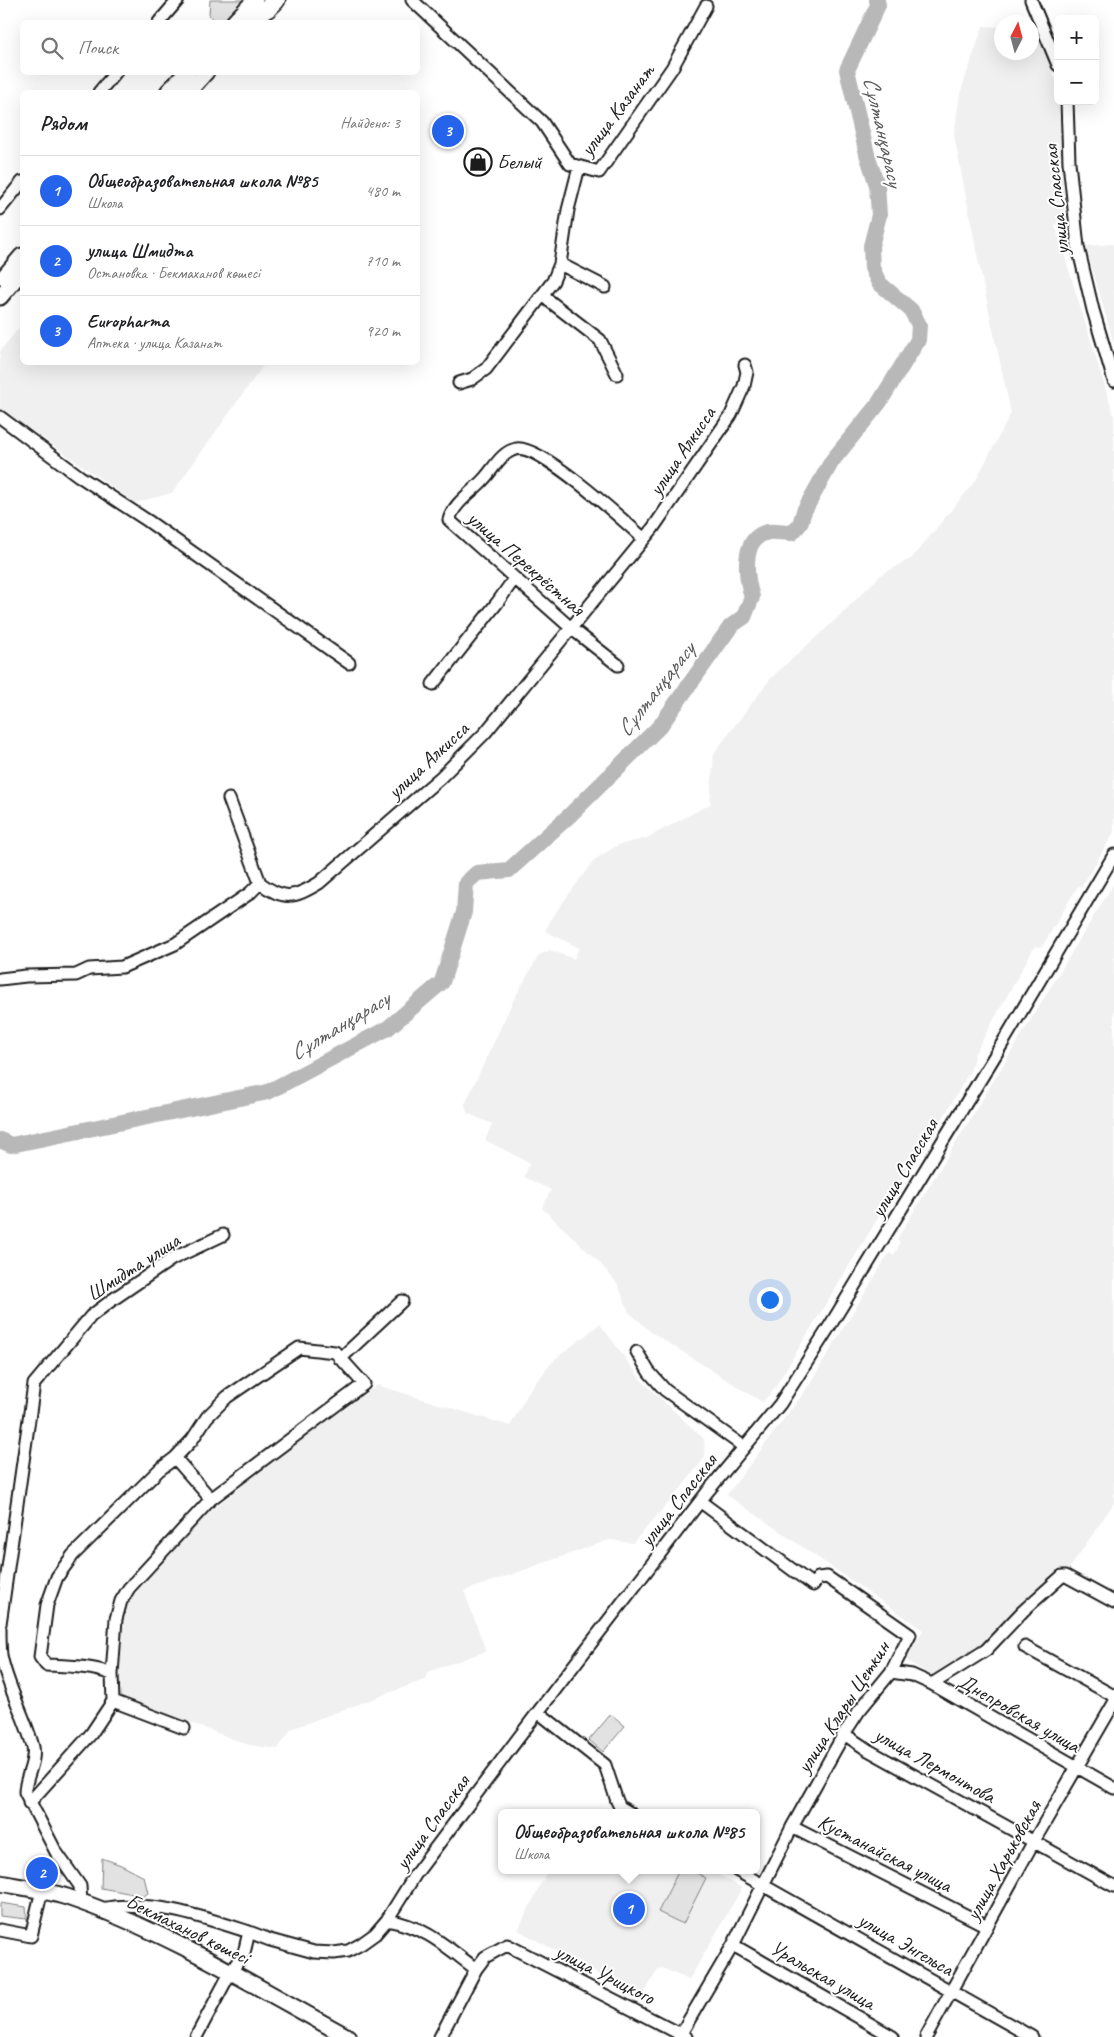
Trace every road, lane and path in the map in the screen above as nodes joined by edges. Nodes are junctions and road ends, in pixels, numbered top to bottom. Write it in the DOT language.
graph roads {
  1 [pos="178,0"];
  2 [pos="412,0"];
  3 [pos="1032,0"];
  4 [pos="266,3"];
  5 [pos="706,6"];
  6 [pos="161,20"];
  7 [pos="237,20"];
  8 [pos="255,20"];
  9 [pos="1056,60"];
  10 [pos="113,75"];
  11 [pos="184,75"];
  12 [pos="203,75"];
  13 [pos="101,90"];
  14 [pos="170,90"];
  15 [pos="190,90"];
  16 [pos="1067,105"];
  17 [pos="579,167"];
  18 [pos="20,184"];
  19 [pos="0,209"];
  20 [pos="20,258"];
  21 [pos="560,264"];
  22 [pos="20,273"];
  23 [pos="0,281"];
  24 [pos="605,287"];
  25 [pos="542,296"];
  26 [pos="0,297"];
  27 [pos="745,365"];
  28 [pos="617,374"];
  29 [pos="1114,380"];
  30 [pos="459,383"];
  31 [pos="0,417"];
  32 [pos="643,538"];
  33 [pos="514,578"];
  34 [pos="571,628"];
  35 [pos="349,663"];
  36 [pos="618,665"];
  37 [pos="433,684"];
  38 [pos="229,799"];
  39 [pos="1114,855"];
  40 [pos="260,883"];
  41 [pos="0,979"];
  42 [pos="222,1235"];
  43 [pos="402,1301"];
  44 [pos="637,1352"];
  45 [pos="340,1359"];
  46 [pos="744,1447"];
  47 [pos="176,1458"];
  48 [pos="211,1499"];
  49 [pos="701,1502"];
  50 [pos="1114,1602"];
  51 [pos="0,1626"];
  52 [pos="1025,1647"];
  53 [pos="891,1672"];
  54 [pos="112,1674"];
  55 [pos="932,1684"];
  56 [pos="1114,1696"];
  57 [pos="113,1702"];
  58 [pos="1114,1703"];
  59 [pos="538,1712"];
  60 [pos="184,1728"];
  61 [pos="844,1734"];
  62 [pos="1076,1768"];
  63 [pos="1114,1788"];
  64 [pos="29,1803"];
  65 [pos="623,1809"];
  66 [pos="792,1827"];
  67 [pos="1034,1841"];
  68 [pos="743,1874"];
  69 [pos="0,1883"];
  70 [pos="762,1885"];
  71 [pos="1114,1886"];
  72 [pos="42,1890"];
  73 [pos="81,1903"];
  74 [pos="98,1909"];
  75 [pos="386,1920"];
  76 [pos="988,1926"];
  77 [pos="0,1930"];
  78 [pos="249,1932"];
  79 [pos="733,1945"];
  80 [pos="476,1969"];
  81 [pos="230,1973"];
  82 [pos="952,1992"];
  83 [pos="682,2036"];
  84 [pos="196,2037"];
  85 [pos="348,2037"];
  86 [pos="440,2037"];
  87 [pos="893,2037"];
  88 [pos="926,2037"];
  89 [pos="1032,2037"];
  1 -- 6 [label="street"];
  2 -- 17 [label="street, улица Казанат"];
  3 -- 9 [label="street"];
  4 -- 7 [label="main road"];
  4 -- 8 [label="main road"];
  5 -- 17 [label="street, улица Казанат"];
  10 -- 13 [label="street"];
  11 -- 14 [label="main road"];
  12 -- 15 [label="main road"];
  16 -- 29 [label="street, улица Спасская"];
  17 -- 21 [label="street"];
  18 -- 19 [label="street"];
  20 -- 23 [label="main road"];
  21 -- 24 [label="street"];
  21 -- 25 [label="street"];
  22 -- 26 [label="main road"];
  25 -- 28 [label="street"];
  25 -- 30 [label="street"];
  27 -- 32 [label="street, улица Алкисса"];
  31 -- 35 [label="street"];
  32 -- 33 [label="street, улица Перекрёстная"];
  32 -- 34 [label="street, улица Алкисса"];
  33 -- 34 [label="street, улица Перекрёстная"];
  33 -- 37 [label="street"];
  34 -- 36 [label="street, улица Перекрёстная"];
  34 -- 40 [label="street, улица Алкисса"];
  38 -- 40 [label="street"];
  39 -- 46 [label="street, улица Спасская"];
  40 -- 41 [label="street"];
  42 -- 51 [label="street, Шмидта улица"];
  43 -- 45 [label="street"];
  44 -- 46 [label="street"];
  45 -- 47 [label="street"];
  45 -- 48 [label="street"];
  46 -- 49 [label="street, улица Спасская"];
  47 -- 48 [label="street"];
  47 -- 54 [label="street"];
  48 -- 54 [label="street"];
  49 -- 53 [label="street, улица Клары Цеткин"];
  49 -- 59 [label="street, улица Спасская"];
  50 -- 55 [label="street"];
  51 -- 64 [label="street, Шмидта улица"];
  52 -- 56 [label="street"];
  53 -- 55 [label="street, Днепровская улица"];
  53 -- 61 [label="street, улица Клары Цеткин"];
  54 -- 57 [label="street"];
  55 -- 62 [label="street, Днепровская улица"];
  57 -- 60 [label="street"];
  57 -- 64 [label="street"];
  58 -- 62 [label="street, улица Харьковская"];
  59 -- 65 [label="street"];
  59 -- 75 [label="street, улица Спасская"];
  61 -- 66 [label="street, улица Клары Цеткин"];
  61 -- 67 [label="street, улица Лермонтова"];
  62 -- 63 [label="street, Днепровская улица"];
  62 -- 67 [label="street, улица Харьковская"];
  64 -- 73 [label="street"];
  66 -- 70 [label="street, улица Клары Цеткин"];
  66 -- 76 [label="street, Кустанайская улица"];
  67 -- 71 [label="street, улица Лермонтова"];
  67 -- 76 [label="street, улица Харьковская"];
  68 -- 70 [label="street, улица Энгельса"];
  69 -- 72 [label="main road, Бекмаханов көшесі"];
  70 -- 79 [label="street, улица Клары Цеткин"];
  70 -- 82 [label="street, улица Энгельса"];
  72 -- 73 [label="main road, Бекмаханов көшесі"];
  72 -- 77 [label="street"];
  73 -- 74 [label="main road, Бекмаханов көшесі"];
  74 -- 78 [label="street, улица Спасская"];
  74 -- 81 [label="main road, Бекмаханов көшесі"];
  75 -- 78 [label="street, улица Спасская"];
  75 -- 80 [label="street"];
  76 -- 82 [label="street, улица Харьковская"];
  78 -- 81 [label="street"];
  79 -- 83 [label="street, улица Клары Цеткин"];
  79 -- 87 [label="street, Уральская улица"];
  80 -- 83 [label="street, улица Урицкого"];
  80 -- 86 [label="street"];
  81 -- 84 [label="street"];
  81 -- 85 [label="main road, Бекмаханов көшесі"];
  82 -- 88 [label="street, улица Харьковская"];
  82 -- 89 [label="street, улица Энгельса"];
}
